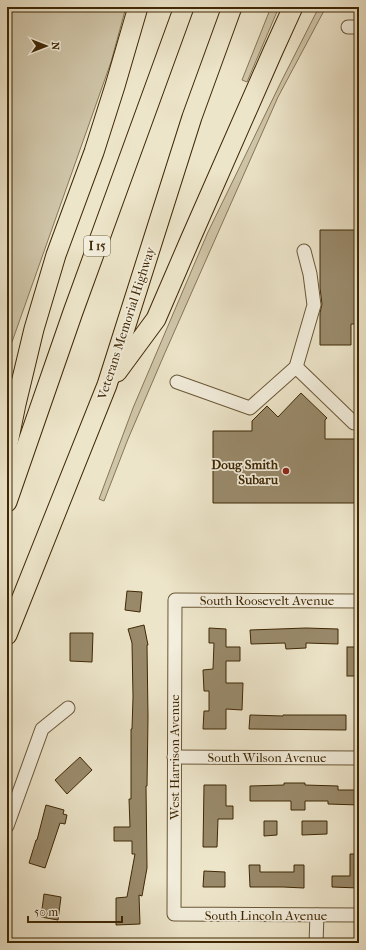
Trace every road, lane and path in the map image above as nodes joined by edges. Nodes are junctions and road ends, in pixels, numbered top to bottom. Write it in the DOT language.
graph roads {
  1 [pos="138,7"];
  2 [pos="184,7"];
  3 [pos="232,7"];
  4 [pos="293,7"];
  5 [pos="304,251"];
  6 [pos="296,367"];
  7 [pos="177,382"];
  8 [pos="108,385"];
  9 [pos="359,423"];
  10 [pos="10,494"];
  11 [pos="175,600"];
  12 [pos="359,601"];
  13 [pos="7,635"];
  14 [pos="68,708"];
  15 [pos="174,757"];
  16 [pos="359,758"];
  17 [pos="7,826"];
  18 [pos="174,914"];
  19 [pos="317,915"];
  20 [pos="359,915"];
  21 [pos="316,943"];
  1 -- 10 [label="highway"];
  2 -- 10 [label="highway, I 15"];
  3 -- 8 [label="highway, Veterans Memorial Highway"];
  4 -- 8 [label="highway"];
  5 -- 6 [label="street"];
  6 -- 7 [label="street"];
  6 -- 9 [label="street"];
  8 -- 13 [label="highway, Veterans Memorial Highway"];
  11 -- 12 [label="street, South Roosevelt Avenue"];
  11 -- 15 [label="street, West Harrison Avenue"];
  14 -- 17 [label="street"];
  15 -- 16 [label="street, South Wilson Avenue"];
  15 -- 18 [label="street, West Harrison Avenue"];
  18 -- 19 [label="street, South Lincoln Avenue"];
  19 -- 20 [label="street, South Lincoln Avenue"];
  19 -- 21 [label="street"];
}
